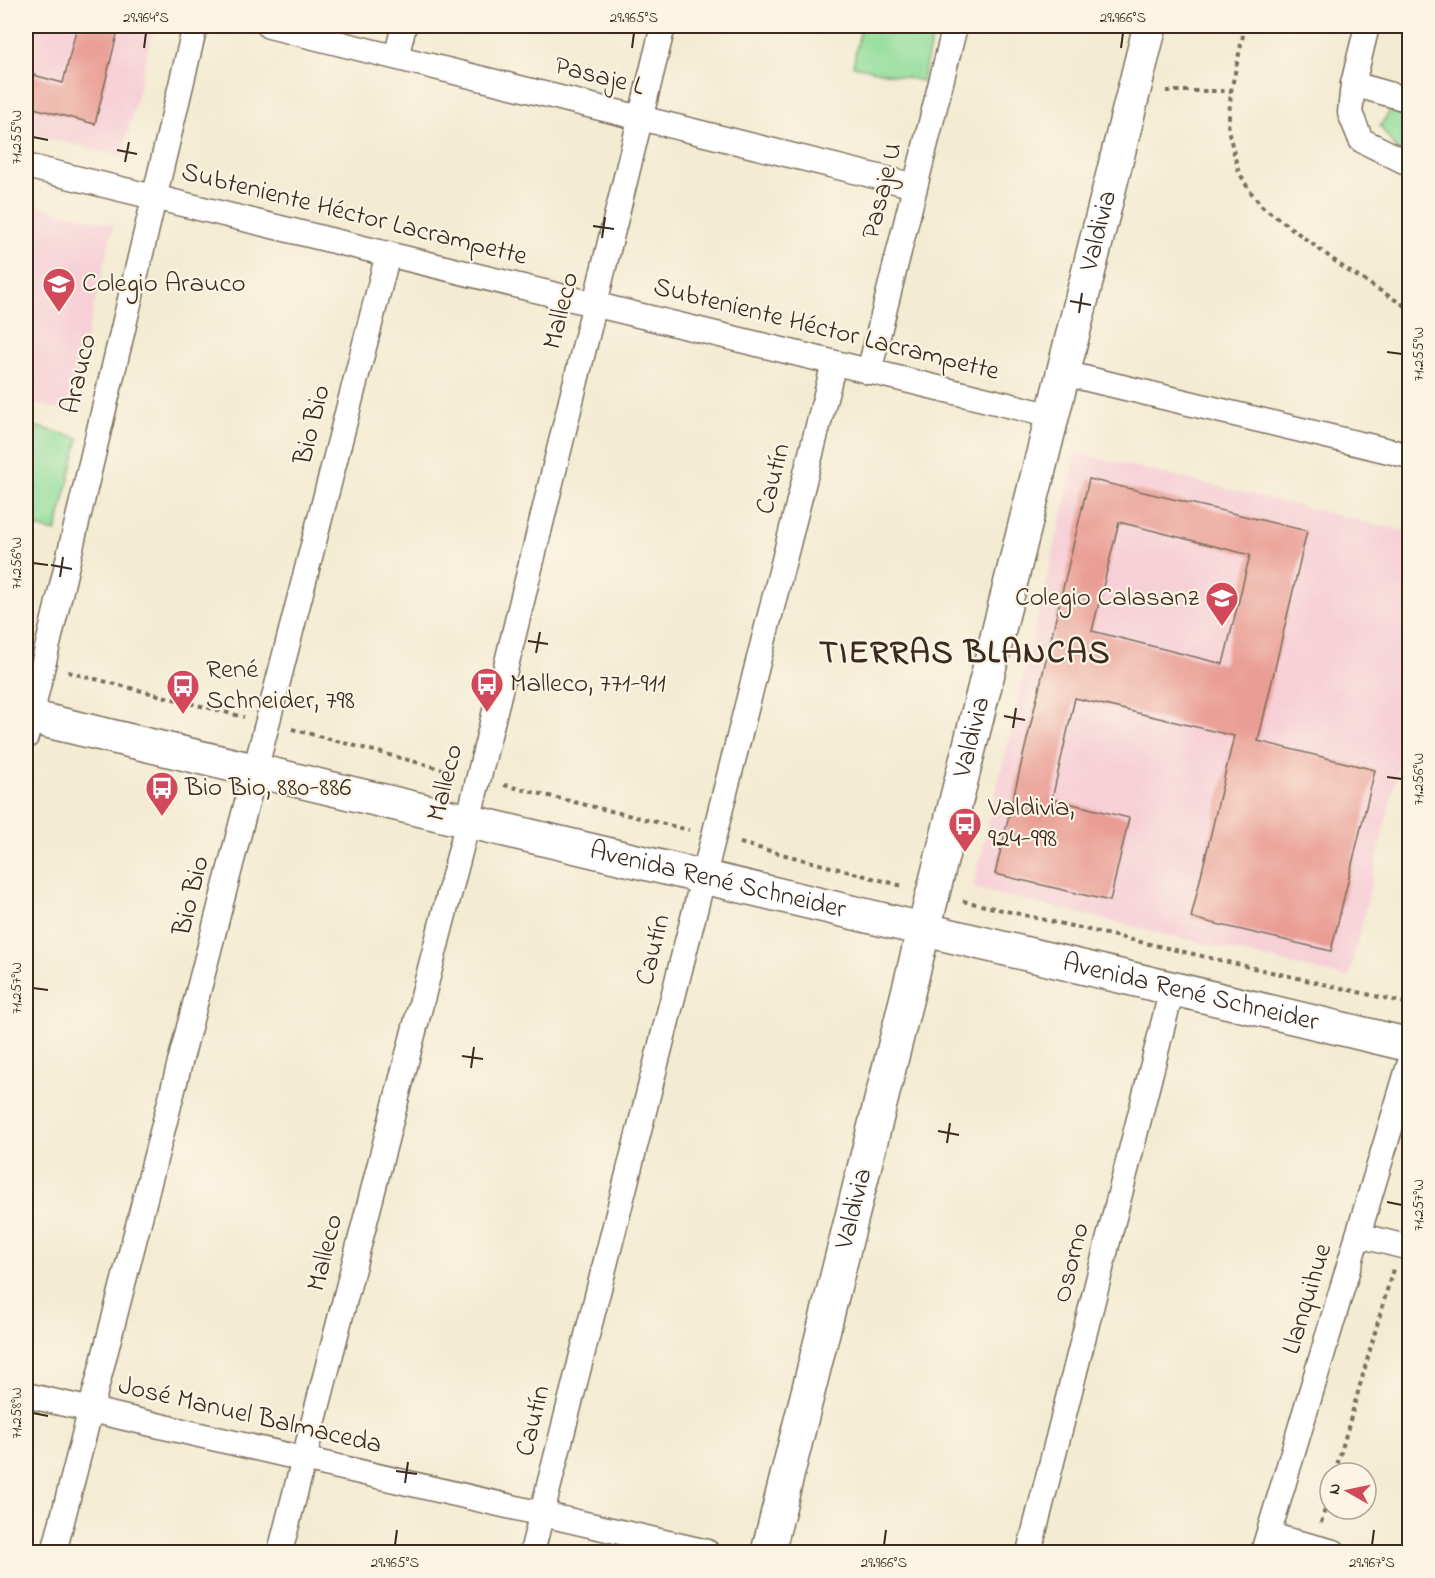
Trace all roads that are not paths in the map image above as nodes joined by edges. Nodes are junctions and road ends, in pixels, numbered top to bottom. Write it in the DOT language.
graph roads {
  1 [pos="195,26"];
  2 [pos="268,26"];
  3 [pos="404,26"];
  4 [pos="663,26"];
  5 [pos="955,26"];
  6 [pos="1150,26"];
  7 [pos="1367,26"];
  8 [pos="396,57"];
  9 [pos="1353,84"];
  10 [pos="1410,100"];
  11 [pos="640,118"];
  12 [pos="1410,164"];
  13 [pos="26,166"];
  14 [pos="915,186"];
  15 [pos="152,197"];
  16 [pos="388,254"];
  17 [pos="594,305"];
  18 [pos="834,363"];
  19 [pos="869,372"];
  20 [pos="1063,374"];
  21 [pos="1053,416"];
  22 [pos="1410,456"];
  23 [pos="27,724"];
  24 [pos="255,770"];
  25 [pos="468,821"];
  26 [pos="704,877"];
  27 [pos="924,929"];
  28 [pos="1172,989"];
  29 [pos="1410,1045"];
  30 [pos="1410,1062"];
  31 [pos="1358,1235"];
  32 [pos="1404,1246"];
  33 [pos="26,1395"];
  34 [pos="91,1410"];
  35 [pos="304,1459"];
  36 [pos="542,1514"];
  37 [pos="1266,1544"];
  38 [pos="54,1552"];
  39 [pos="280,1552"];
  40 [pos="532,1552"];
  41 [pos="707,1552"];
  42 [pos="768,1552"];
  43 [pos="1029,1552"];
  44 [pos="1335,1552"];
  1 -- 15 [label="street, Arauco"];
  2 -- 8 [label="street, Pasaje L"];
  3 -- 8 [label="street"];
  4 -- 11 [label="street, Malleco"];
  5 -- 14 [label="street, Pasaje U"];
  6 -- 20 [label="street, Valdivia"];
  7 -- 9 [label="street"];
  8 -- 11 [label="street, Pasaje L"];
  9 -- 10 [label="street"];
  9 -- 12 [label="street"];
  11 -- 14 [label="street, Pasaje L"];
  11 -- 17 [label="street, Malleco"];
  13 -- 15 [label="street, Subteniente Héctor Lacrampette"];
  14 -- 19 [label="street, Pasaje U"];
  15 -- 16 [label="street, Subteniente Héctor Lacrampette"];
  15 -- 23 [label="street, Arauco"];
  16 -- 17 [label="street, Subteniente Héctor Lacrampette"];
  16 -- 24 [label="street, Bio Bio"];
  17 -- 18 [label="street, Subteniente Héctor Lacrampette"];
  17 -- 25 [label="street, Malleco"];
  18 -- 19 [label="street, Subteniente Héctor Lacrampette"];
  18 -- 26 [label="street, Cautín"];
  19 -- 21 [label="street, Subteniente Héctor Lacrampette"];
  20 -- 21 [label="street, Valdivia"];
  20 -- 22 [label="street"];
  21 -- 27 [label="street, Valdivia"];
  23 -- 24 [label="street, Avenida René Schneider"];
  24 -- 25 [label="street, Avenida René Schneider"];
  24 -- 34 [label="street, Bio Bio"];
  25 -- 26 [label="street, Avenida René Schneider"];
  25 -- 35 [label="street, Malleco"];
  26 -- 27 [label="street, Avenida René Schneider"];
  26 -- 36 [label="street, Cautín"];
  27 -- 28 [label="street, Avenida René Schneider"];
  27 -- 42 [label="street, Valdivia"];
  28 -- 29 [label="street, Avenida René Schneider"];
  28 -- 43 [label="street, Osorno"];
  30 -- 31 [label="street, Llanquihue"];
  31 -- 32 [label="street"];
  31 -- 37 [label="street, Llanquihue"];
  33 -- 34 [label="street, José Manuel Balmaceda"];
  34 -- 35 [label="street, José Manuel Balmaceda"];
  34 -- 38 [label="street, Bio Bio"];
  35 -- 36 [label="street, José Manuel Balmaceda"];
  35 -- 39 [label="street, Malleco"];
  36 -- 40 [label="street, Cautín"];
  36 -- 41 [label="street, José Manuel Balmaceda"];
  37 -- 44 [label="street"];
}
